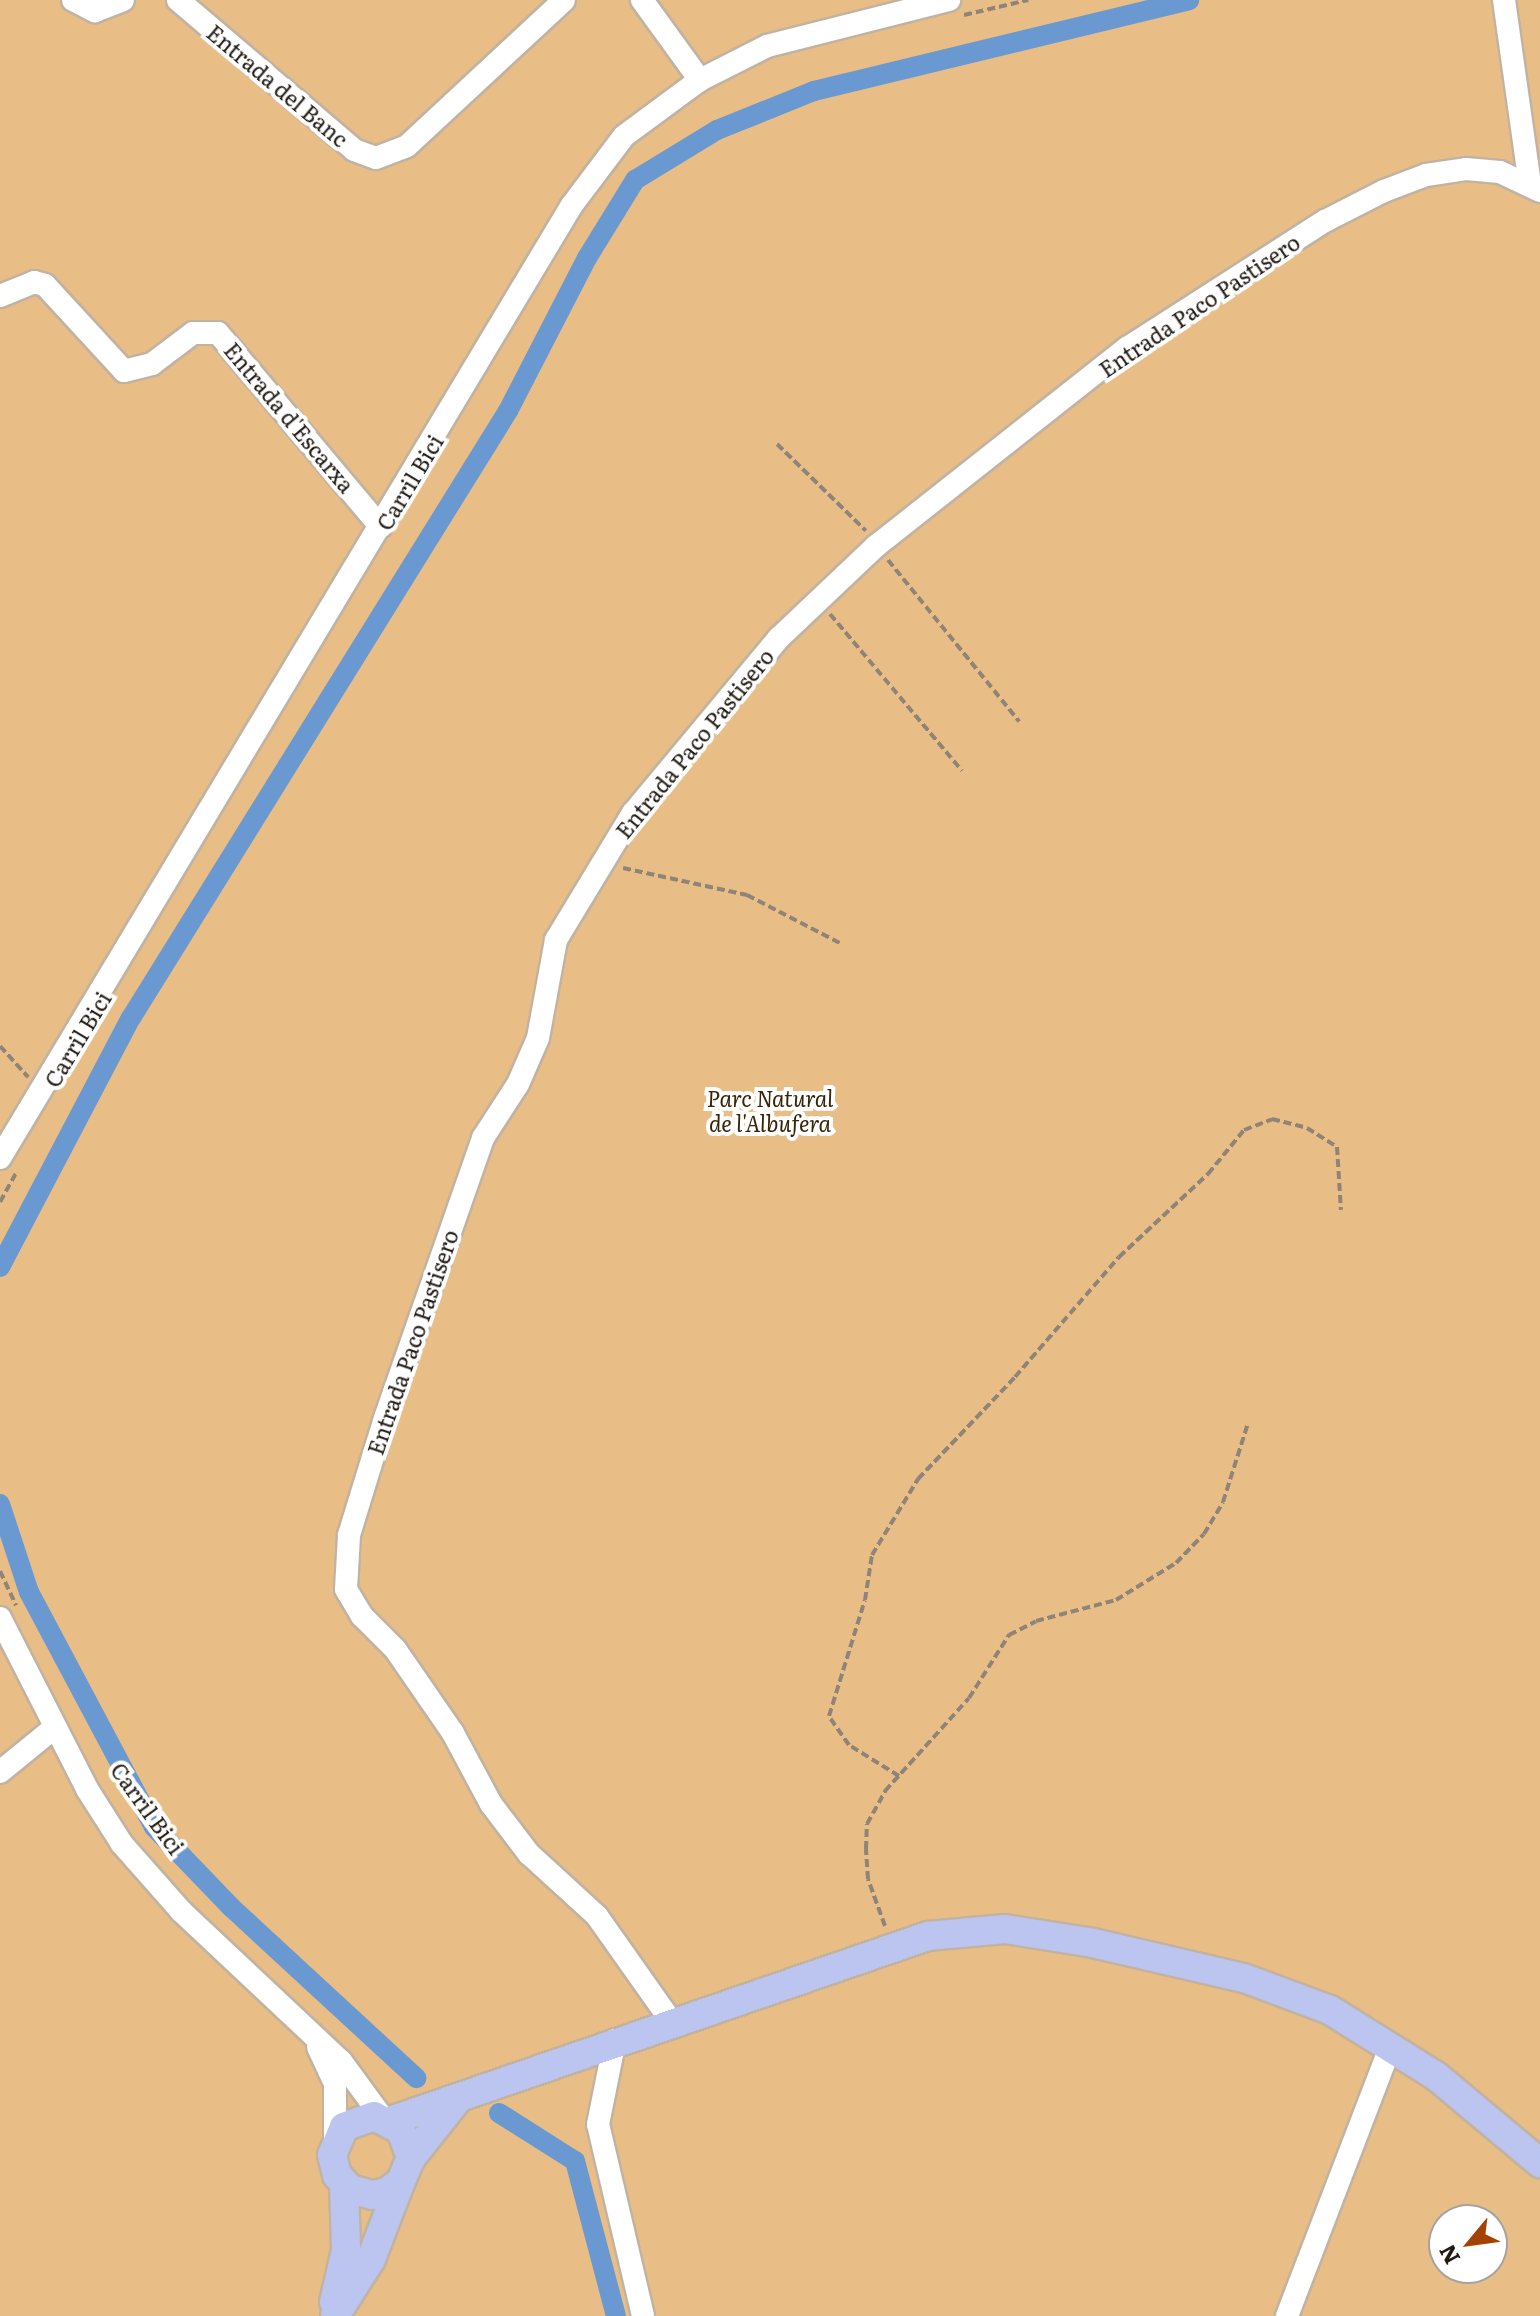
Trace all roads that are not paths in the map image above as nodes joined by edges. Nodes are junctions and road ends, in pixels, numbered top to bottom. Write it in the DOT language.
graph roads {
  1 [pos="73,0"];
  2 [pos="123,0"];
  3 [pos="178,0"];
  4 [pos="564,0"];
  5 [pos="642,0"];
  6 [pos="1505,7"];
  7 [pos="952,9"];
  8 [pos="700,80"];
  9 [pos="1535,187"];
  10 [pos="0,296"];
  11 [pos="381,527"];
  12 [pos="10,1163"];
  13 [pos="0,1618"];
  14 [pos="54,1728"];
  15 [pos="0,1772"];
  16 [pos="671,2021"];
  17 [pos="615,2040"];
  18 [pos="316,2042"];
  19 [pos="1391,2045"];
  20 [pos="456,2101"];
  21 [pos="386,2119"];
  22 [pos="335,2140"];
  23 [pos="1540,2163"];
  24 [pos="406,2170"];
  25 [pos="344,2184"];
  26 [pos="333,2316"];
  27 [pos="643,2316"];
  28 [pos="1287,2316"];
  1 -- 2 [label="street"];
  3 -- 4 [label="street, Entrada del Banc"];
  5 -- 8 [label="street"];
  6 -- 9 [label="street"];
  7 -- 8 [label="street"];
  8 -- 11 [label="street"];
  9 -- 16 [label="street, Entrada Paco Pastisero"];
  10 -- 11 [label="street, Entrada d'Escarxa"];
  11 -- 12 [label="street"];
  13 -- 14 [label="street"];
  14 -- 15 [label="street"];
  14 -- 18 [label="street"];
  16 -- 17 [label="main road"];
  16 -- 19 [label="main road"];
  17 -- 20 [label="main road"];
  17 -- 27 [label="street"];
  18 -- 21 [label="street"];
  18 -- 22 [label="street"];
  19 -- 23 [label="main road"];
  19 -- 28 [label="street"];
  20 -- 21 [label="main road"];
  20 -- 24 [label="main road"];
  21 -- 22 [label="main road"];
  21 -- 24 [label="main road"];
  22 -- 25 [label="main road"];
  24 -- 25 [label="main road"];
  24 -- 26 [label="main road"];
  25 -- 26 [label="main road"];
}
